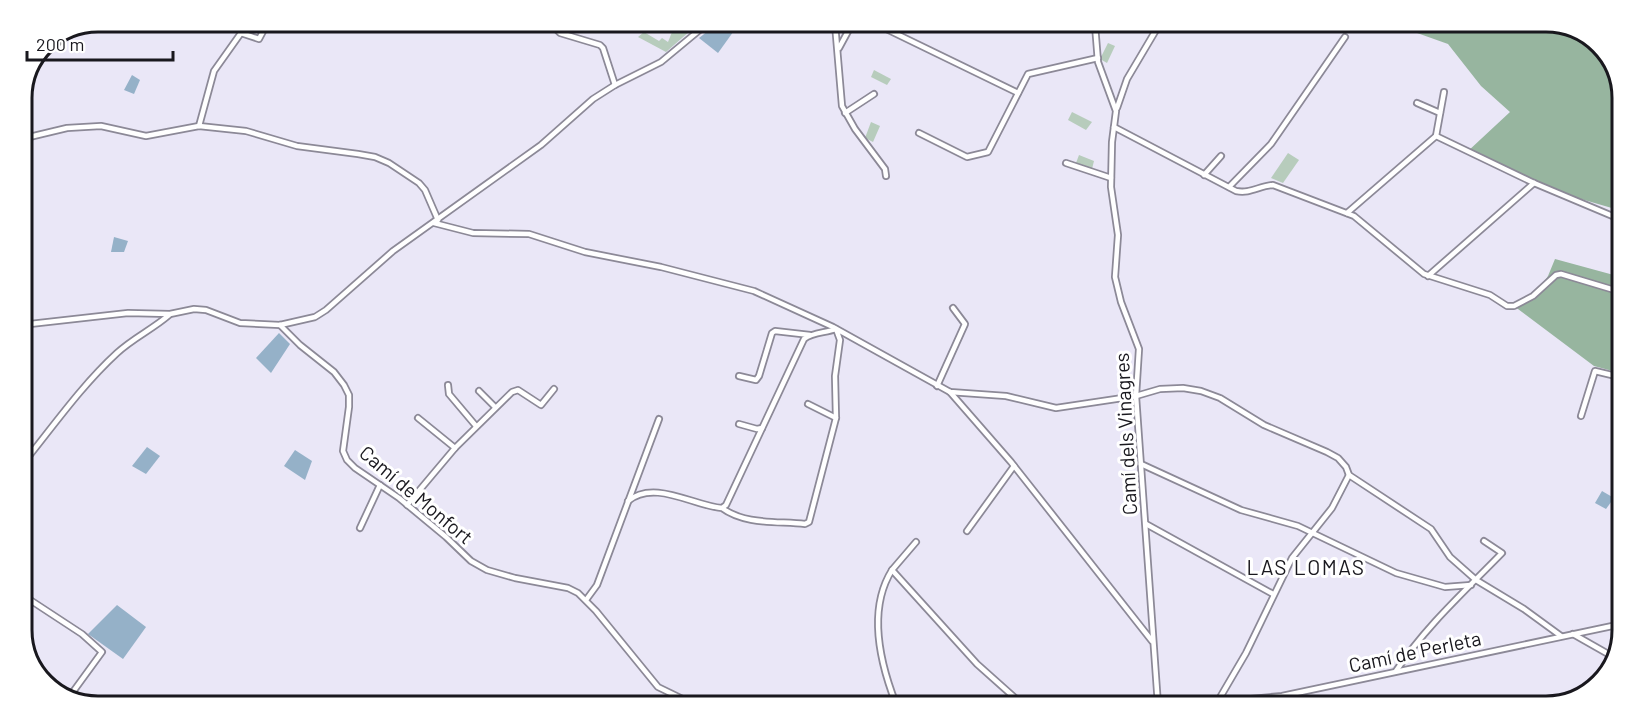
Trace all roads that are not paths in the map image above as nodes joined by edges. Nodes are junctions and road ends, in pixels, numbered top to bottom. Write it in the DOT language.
graph roads {
  1 [pos="263,32"];
  2 [pos="560,32"];
  3 [pos="698,32"];
  4 [pos="836,32"];
  5 [pos="848,32"];
  6 [pos="892,32"];
  7 [pos="1096,32"];
  8 [pos="1155,32"];
  9 [pos="241,33"];
  10 [pos="1345,37"];
  11 [pos="838,51"];
  12 [pos="1098,58"];
  13 [pos="615,85"];
  14 [pos="1443,92"];
  15 [pos="1018,93"];
  16 [pos="874,94"];
  17 [pos="1417,103"];
  18 [pos="1116,111"];
  19 [pos="845,113"];
  20 [pos="1440,113"];
  21 [pos="199,126"];
  22 [pos="1114,127"];
  23 [pos="919,133"];
  24 [pos="32,136"];
  25 [pos="1436,136"];
  26 [pos="1221,156"];
  27 [pos="1066,163"];
  28 [pos="1204,175"];
  29 [pos="886,176"];
  30 [pos="1111,178"];
  31 [pos="1534,183"];
  32 [pos="1229,188"];
  33 [pos="1347,213"];
  34 [pos="1612,216"];
  35 [pos="436,221"];
  36 [pos="1428,276"];
  37 [pos="1612,289"];
  38 [pos="953,308"];
  39 [pos="170,314"];
  40 [pos="32,324"];
  41 [pos="280,326"];
  42 [pos="836,329"];
  43 [pos="810,335"];
  44 [pos="1612,375"];
  45 [pos="739,376"];
  46 [pos="448,385"];
  47 [pos="937,386"];
  48 [pos="554,389"];
  49 [pos="479,391"];
  50 [pos="950,392"];
  51 [pos="1136,396"];
  52 [pos="808,404"];
  53 [pos="495,407"];
  54 [pos="1581,416"];
  55 [pos="418,418"];
  56 [pos="836,418"];
  57 [pos="659,419"];
  58 [pos="739,424"];
  59 [pos="476,426"];
  60 [pos="762,428"];
  61 [pos="455,448"];
  62 [pos="32,453"];
  63 [pos="1141,464"];
  64 [pos="1014,466"];
  65 [pos="1349,475"];
  66 [pos="380,485"];
  67 [pos="628,501"];
  68 [pos="407,505"];
  69 [pos="723,508"];
  70 [pos="1146,524"];
  71 [pos="360,528"];
  72 [pos="967,531"];
  73 [pos="1312,532"];
  74 [pos="1484,541"];
  75 [pos="916,542"];
  76 [pos="892,570"];
  77 [pos="1476,580"];
  78 [pos="1471,585"];
  79 [pos="1273,594"];
  80 [pos="586,600"];
  81 [pos="32,601"];
  82 [pos="1612,626"];
  83 [pos="1573,634"];
  84 [pos="1561,636"];
  85 [pos="1152,641"];
  86 [pos="1607,654"];
  87 [pos="1396,671"];
  88 [pos="73,691"];
  89 [pos="677,696"];
  90 [pos="894,696"];
  91 [pos="1013,696"];
  92 [pos="1157,696"];
  93 [pos="1222,696"];
  94 [pos="1282,696"];
  1 -- 9 [label="street"];
  2 -- 13 [label="street"];
  3 -- 13 [label="street"];
  4 -- 11 [label="street"];
  5 -- 11 [label="street"];
  6 -- 15 [label="street"];
  7 -- 12 [label="street, Camí dels Vinagres"];
  8 -- 18 [label="street"];
  9 -- 21 [label="street"];
  10 -- 32 [label="street"];
  11 -- 19 [label="street"];
  12 -- 15 [label="street"];
  12 -- 18 [label="street, Camí dels Vinagres"];
  13 -- 35 [label="street"];
  14 -- 20 [label="street"];
  15 -- 23 [label="street"];
  16 -- 19 [label="street"];
  17 -- 20 [label="street"];
  18 -- 22 [label="street, Camí dels Vinagres"];
  19 -- 29 [label="street"];
  20 -- 25 [label="street"];
  21 -- 24 [label="street"];
  21 -- 35 [label="street"];
  22 -- 28 [label="street"];
  22 -- 30 [label="street, Camí dels Vinagres"];
  25 -- 31 [label="street"];
  25 -- 33 [label="street"];
  26 -- 28 [label="street"];
  27 -- 30 [label="street"];
  28 -- 32 [label="street"];
  30 -- 51 [label="street, Camí dels Vinagres"];
  31 -- 34 [label="street"];
  31 -- 36 [label="street"];
  32 -- 33 [label="street"];
  33 -- 36 [label="street"];
  35 -- 41 [label="street"];
  35 -- 42 [label="street"];
  36 -- 37 [label="street"];
  38 -- 47 [label="street"];
  39 -- 40 [label="street"];
  39 -- 41 [label="street"];
  39 -- 62 [label="street"];
  41 -- 66 [label="street, Camí de Monfort"];
  42 -- 43 [label="street"];
  42 -- 47 [label="street"];
  42 -- 56 [label="street"];
  43 -- 45 [label="street"];
  43 -- 60 [label="street"];
  44 -- 54 [label="street"];
  46 -- 59 [label="street"];
  47 -- 50 [label="street"];
  48 -- 53 [label="street"];
  49 -- 53 [label="street"];
  50 -- 51 [label="street"];
  50 -- 64 [label="street"];
  51 -- 63 [label="street, Camí dels Vinagres"];
  51 -- 65 [label="street"];
  52 -- 56 [label="street"];
  53 -- 59 [label="street"];
  55 -- 61 [label="street"];
  56 -- 69 [label="street"];
  57 -- 67 [label="street"];
  58 -- 60 [label="street"];
  59 -- 61 [label="street"];
  60 -- 69 [label="street"];
  61 -- 68 [label="street"];
  63 -- 70 [label="street, Camí dels Vinagres"];
  63 -- 73 [label="street"];
  64 -- 72 [label="street"];
  64 -- 85 [label="street"];
  65 -- 73 [label="street"];
  65 -- 77 [label="street"];
  66 -- 68 [label="street, Camí de Monfort"];
  66 -- 71 [label="street"];
  67 -- 69 [label="street"];
  67 -- 80 [label="street"];
  68 -- 80 [label="street, Camí de Monfort"];
  70 -- 79 [label="street"];
  70 -- 85 [label="street, Camí dels Vinagres"];
  73 -- 78 [label="street"];
  73 -- 79 [label="street"];
  74 -- 77 [label="street"];
  75 -- 76 [label="street"];
  76 -- 90 [label="street"];
  76 -- 91 [label="street"];
  77 -- 78 [label="street"];
  77 -- 84 [label="street"];
  78 -- 87 [label="street"];
  79 -- 93 [label="street"];
  80 -- 89 [label="street, Camí de Monfort"];
  81 -- 88 [label="street"];
  82 -- 83 [label="street, Camí de Perleta"];
  83 -- 84 [label="street, Camí de Perleta"];
  83 -- 86 [label="street"];
  84 -- 87 [label="street, Camí de Perleta"];
  85 -- 92 [label="street, Camí dels Vinagres"];
  87 -- 94 [label="street, Camí de Perleta"];
}
